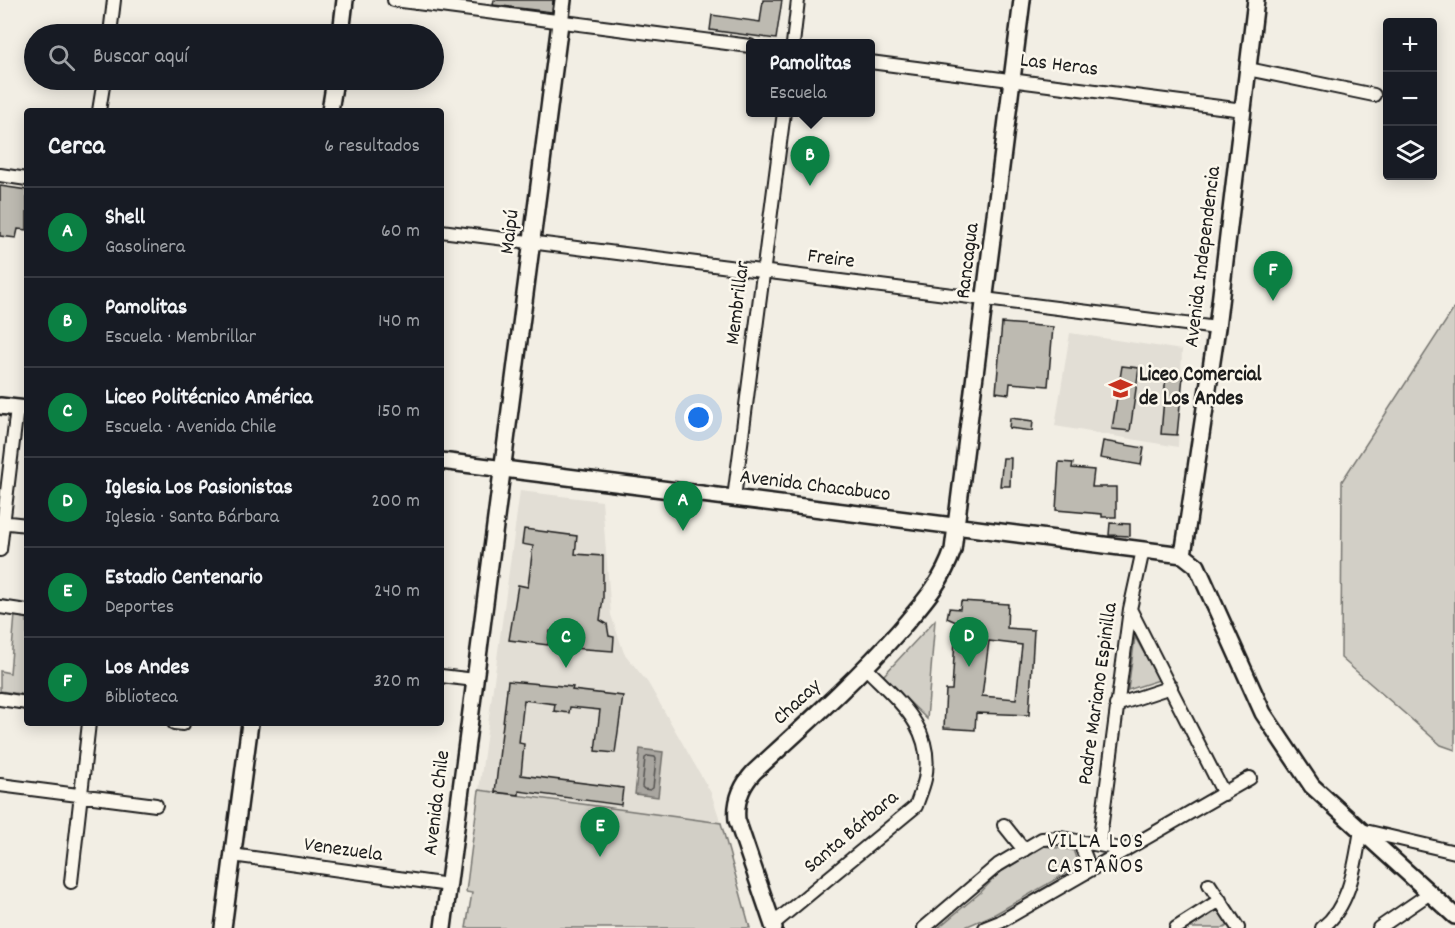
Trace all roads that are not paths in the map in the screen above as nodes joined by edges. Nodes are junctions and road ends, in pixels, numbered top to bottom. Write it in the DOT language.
graph roads {
  1 [pos="114,0"];
  2 [pos="345,0"];
  3 [pos="393,0"];
  4 [pos="562,0"];
  5 [pos="798,0"];
  6 [pos="1022,0"];
  7 [pos="1256,0"];
  8 [pos="560,22"];
  9 [pos="111,24"];
  10 [pos="342,24"];
  11 [pos="793,39"];
  12 [pos="746,45"];
  13 [pos="875,63"];
  14 [pos="1248,69"];
  15 [pos="1012,80"];
  16 [pos="102,90"];
  17 [pos="333,90"];
  18 [pos="1374,95"];
  19 [pos="99,108"];
  20 [pos="330,108"];
  21 [pos="1243,110"];
  22 [pos="783,117"];
  23 [pos="0,175"];
  24 [pos="24,179"];
  25 [pos="444,231"];
  26 [pos="531,242"];
  27 [pos="763,271"];
  28 [pos="985,299"];
  29 [pos="1217,328"];
  30 [pos="0,406"];
  31 [pos="22,408"];
  32 [pos="444,461"];
  33 [pos="502,469"];
  34 [pos="734,498"];
  35 [pos="2,522"];
  36 [pos="24,525"];
  37 [pos="957,526"];
  38 [pos="0,550"];
  39 [pos="1143,550"];
  40 [pos="1183,555"];
  41 [pos="0,607"];
  42 [pos="1130,609"];
  43 [pos="24,611"];
  44 [pos="866,668"];
  45 [pos="444,676"];
  46 [pos="475,680"];
  47 [pos="1170,687"];
  48 [pos="0,699"];
  49 [pos="24,703"];
  50 [pos="1116,705"];
  51 [pos="89,726"];
  52 [pos="250,726"];
  53 [pos="1250,778"];
  54 [pos="0,786"];
  55 [pos="1224,794"];
  56 [pos="81,796"];
  57 [pos="156,805"];
  58 [pos="1004,825"];
  59 [pos="1361,830"];
  60 [pos="1079,840"];
  61 [pos="1099,845"];
  62 [pos="1024,850"];
  63 [pos="1126,850"];
  64 [pos="1455,852"];
  65 [pos="232,855"];
  66 [pos="1086,873"];
  67 [pos="71,882"];
  68 [pos="1209,884"];
  69 [pos="449,885"];
  70 [pos="1430,893"];
  71 [pos="1220,900"];
  72 [pos="226,906"];
  73 [pos="1455,916"];
  74 [pos="774,926"];
  75 [pos="217,928"];
  76 [pos="223,928"];
  77 [pos="443,928"];
  78 [pos="924,928"];
  79 [pos="985,928"];
  80 [pos="1176,928"];
  81 [pos="1238,928"];
  82 [pos="1322,928"];
  83 [pos="1379,928"];
  1 -- 9 [label="street"];
  2 -- 10 [label="main road"];
  3 -- 8 [label="street"];
  4 -- 8 [label="main road, Maipú"];
  5 -- 11 [label="street"];
  6 -- 15 [label="main road, Rancagua"];
  7 -- 14 [label="main road, Avenida Independencia"];
  8 -- 12 [label="street"];
  8 -- 26 [label="main road, Maipú"];
  13 -- 15 [label="street, Las Heras"];
  14 -- 18 [label="street"];
  14 -- 21 [label="main road, Avenida Independencia"];
  15 -- 21 [label="street, Las Heras"];
  15 -- 28 [label="main road, Rancagua"];
  16 -- 19 [label="street"];
  17 -- 20 [label="main road"];
  21 -- 29 [label="main road, Avenida Independencia"];
  22 -- 27 [label="street, Membrillar"];
  23 -- 24 [label="street"];
  25 -- 26 [label="street, Freire"];
  26 -- 27 [label="street, Freire"];
  26 -- 33 [label="main road, Maipú"];
  27 -- 28 [label="street, Freire"];
  27 -- 34 [label="street, Membrillar"];
  28 -- 29 [label="street, Freire"];
  28 -- 37 [label="main road, Rancagua"];
  29 -- 40 [label="main road, Avenida Independencia"];
  30 -- 31 [label="main road"];
  31 -- 35 [label="street"];
  32 -- 33 [label="main road, Avenida Chacabuco"];
  33 -- 34 [label="main road, Avenida Chacabuco"];
  33 -- 46 [label="main road, Avenida Chile"];
  34 -- 37 [label="main road, Avenida Chacabuco"];
  35 -- 36 [label="street"];
  35 -- 38 [label="street"];
  37 -- 39 [label="main road, Avenida Chacabuco"];
  37 -- 44 [label="main road, Chacay"];
  39 -- 40 [label="main road, Avenida Chacabuco"];
  39 -- 42 [label="street, Padre Mariano Espinilla"];
  40 -- 59 [label="main road"];
  41 -- 43 [label="street"];
  42 -- 47 [label="street"];
  42 -- 50 [label="street, Padre Mariano Espinilla"];
  44 -- 74 [label="main road, Chacay"];
  44 -- 74 [label="street, Santa Bárbara"];
  45 -- 46 [label="street"];
  46 -- 69 [label="main road, Avenida Chile"];
  47 -- 50 [label="street"];
  47 -- 55 [label="street"];
  48 -- 49 [label="street"];
  50 -- 61 [label="street, Padre Mariano Espinilla"];
  51 -- 56 [label="street"];
  52 -- 65 [label="main road"];
  53 -- 55 [label="street"];
  54 -- 56 [label="street"];
  55 -- 63 [label="street"];
  56 -- 57 [label="street"];
  56 -- 67 [label="street"];
  58 -- 62 [label="street"];
  59 -- 64 [label="street"];
  59 -- 70 [label="main road"];
  59 -- 82 [label="street"];
  60 -- 61 [label="street"];
  60 -- 62 [label="street"];
  60 -- 66 [label="street"];
  61 -- 63 [label="street"];
  62 -- 78 [label="street"];
  63 -- 66 [label="street"];
  65 -- 69 [label="street, Venezuela"];
  65 -- 72 [label="main road"];
  66 -- 79 [label="street"];
  68 -- 71 [label="street"];
  69 -- 77 [label="main road, Avenida Chile"];
  70 -- 73 [label="main road"];
  70 -- 83 [label="street"];
  71 -- 80 [label="street"];
  71 -- 81 [label="street"];
  72 -- 75 [label="street"];
  72 -- 76 [label="main road"];
}
